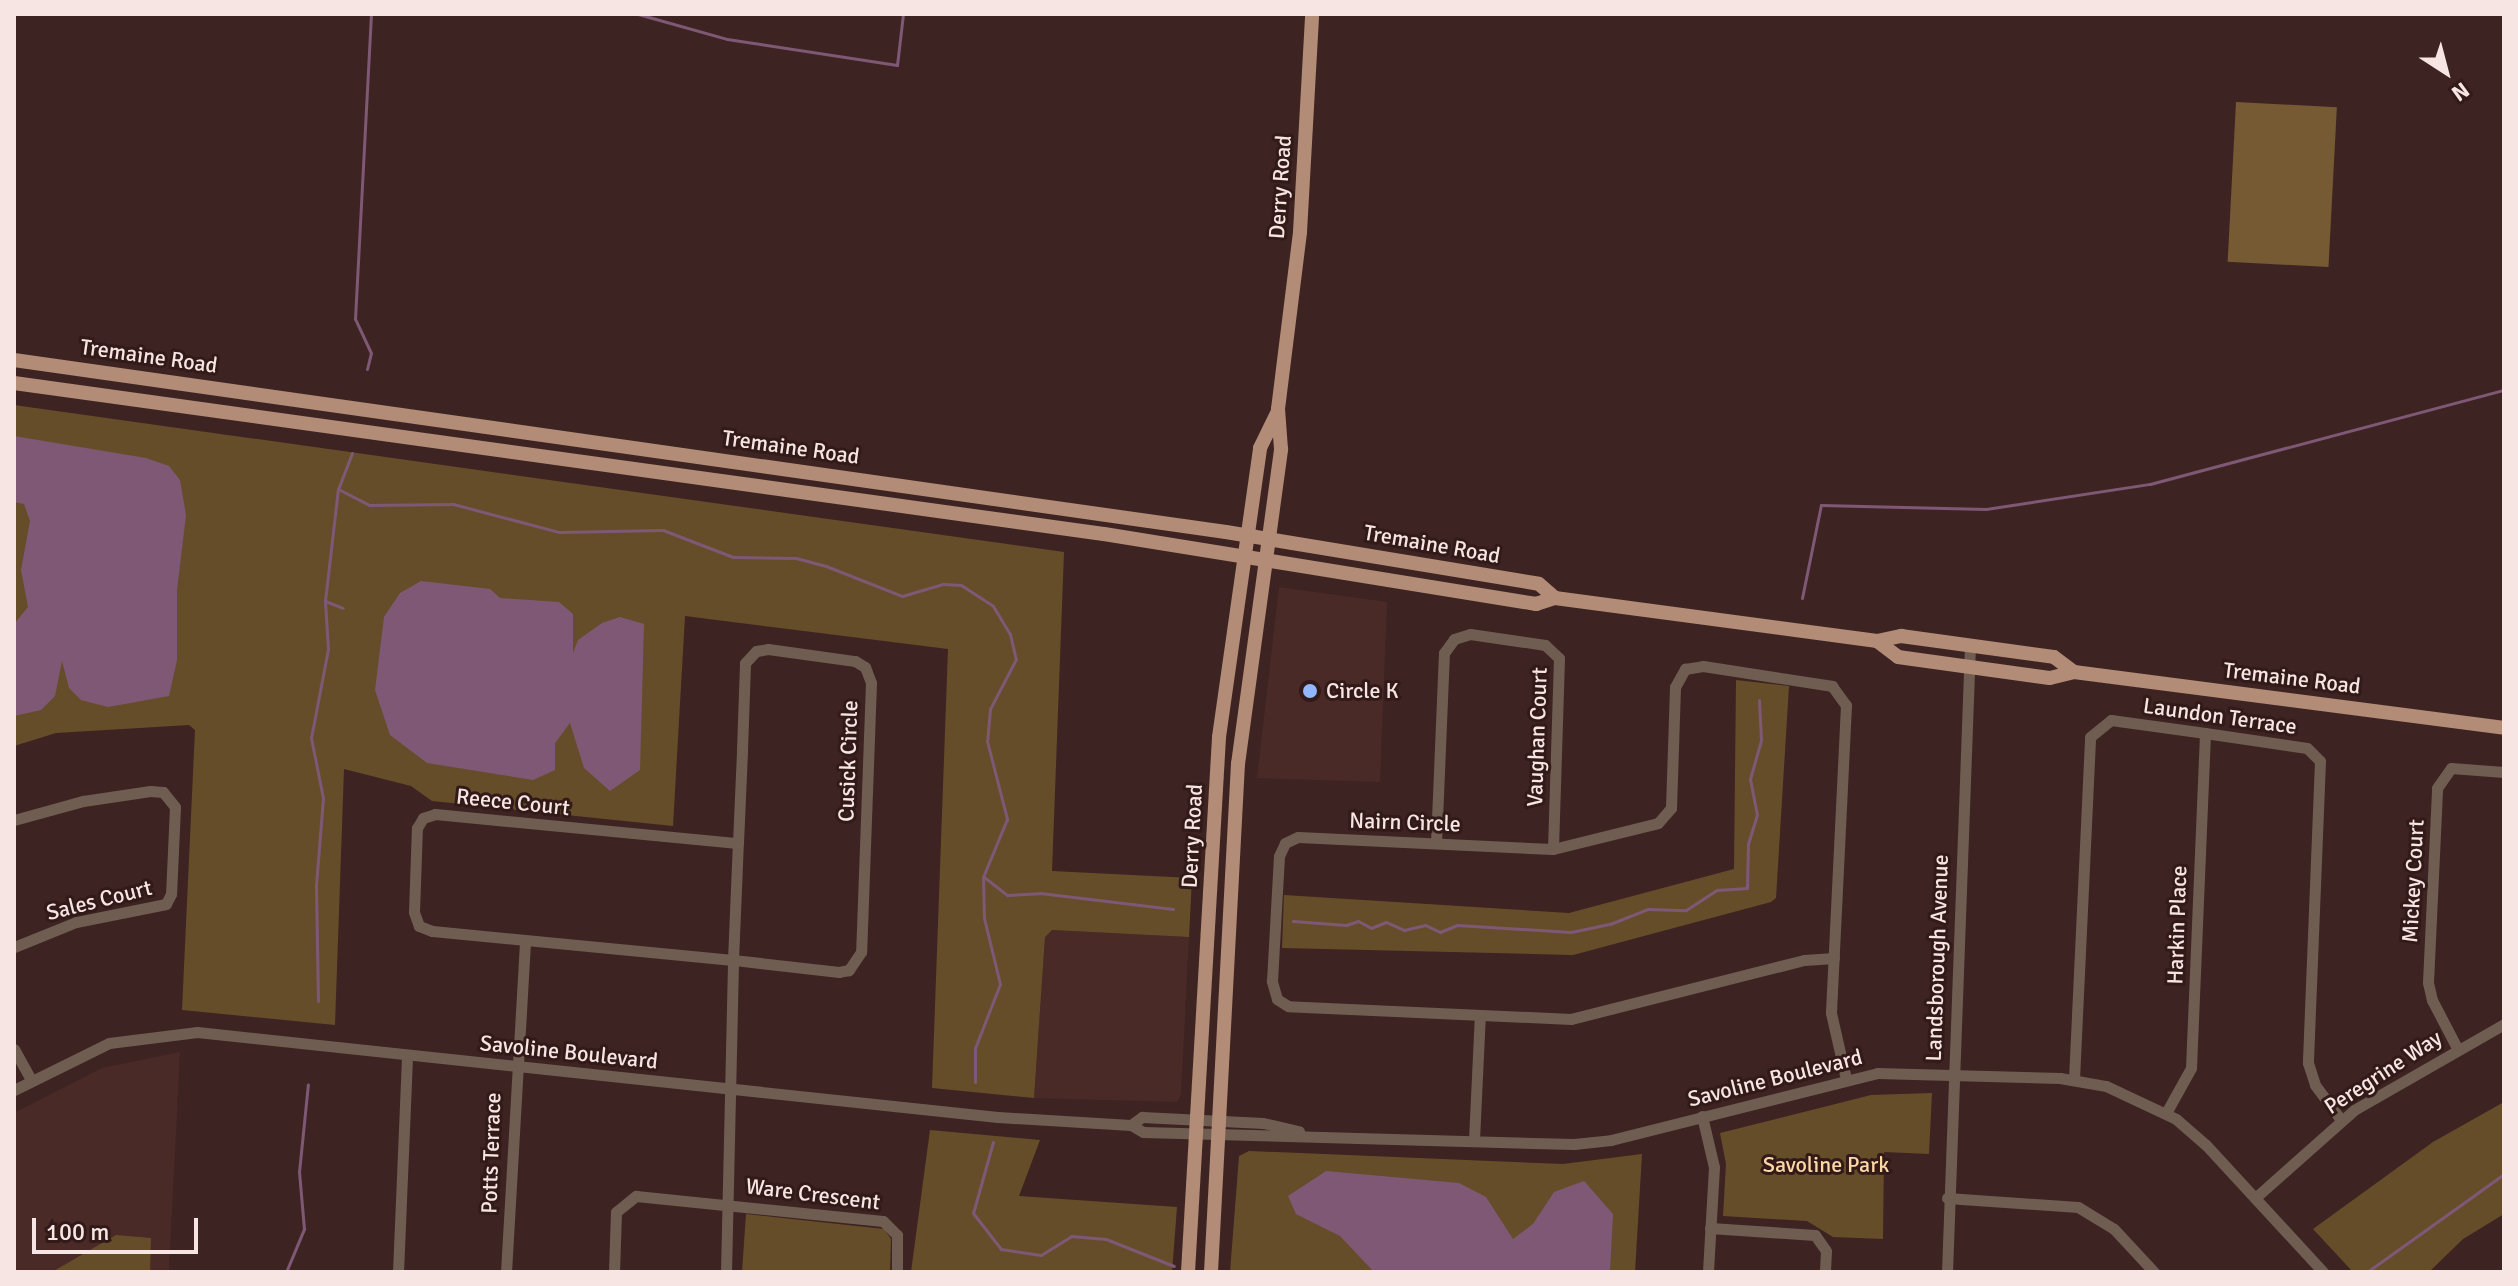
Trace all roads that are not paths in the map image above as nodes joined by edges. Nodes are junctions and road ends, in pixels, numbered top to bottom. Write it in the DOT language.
graph roads {
  1 [pos="1312,14"];
  2 [pos="14,360"];
  3 [pos="14,383"];
  4 [pos="1278,409"];
  5 [pos="1246,535"];
  6 [pos="1267,539"];
  7 [pos="1243,556"];
  8 [pos="1264,559"];
  9 [pos="1555,598"];
  10 [pos="1877,641"];
  11 [pos="1970,646"];
  12 [pos="1969,665"];
  13 [pos="2074,672"];
  14 [pos="2504,728"];
  15 [pos="2205,733"];
  16 [pos="2504,772"];
  17 [pos="14,820"];
  18 [pos="738,843"];
  19 [pos="1436,843"];
  20 [pos="1553,849"];
  21 [pos="525,941"];
  22 [pos="14,947"];
  23 [pos="1834,958"];
  24 [pos="733,960"];
  25 [pos="1480,1015"];
  26 [pos="2504,1024"];
  27 [pos="2457,1048"];
  28 [pos="14,1049"];
  29 [pos="407,1055"];
  30 [pos="514,1067"];
  31 [pos="1952,1073"];
  32 [pos="1846,1079"];
  33 [pos="2074,1079"];
  34 [pos="31,1080"];
  35 [pos="732,1086"];
  36 [pos="14,1090"];
  37 [pos="2166,1113"];
  38 [pos="1702,1116"];
  39 [pos="2341,1120"];
  40 [pos="1196,1127"];
  41 [pos="1219,1129"];
  42 [pos="1474,1140"];
  43 [pos="1947,1198"];
  44 [pos="2255,1198"];
  45 [pos="728,1203"];
  46 [pos="1710,1228"];
  47 [pos="398,1272"];
  48 [pos="506,1272"];
  49 [pos="614,1272"];
  50 [pos="726,1272"];
  51 [pos="897,1272"];
  52 [pos="1188,1272"];
  53 [pos="1211,1272"];
  54 [pos="1708,1272"];
  55 [pos="1825,1272"];
  56 [pos="1947,1272"];
  57 [pos="2154,1272"];
  58 [pos="2323,1272"];
  1 -- 4 [label="main road, Derry Road"];
  2 -- 5 [label="main road, Tremaine Road"];
  3 -- 7 [label="main road, Tremaine Road"];
  4 -- 5 [label="main road, Derry Road"];
  4 -- 6 [label="main road, Derry Road"];
  5 -- 6 [label="main road, Tremaine Road"];
  5 -- 7 [label="main road, Derry Road"];
  6 -- 8 [label="main road, Derry Road"];
  6 -- 9 [label="main road, Tremaine Road"];
  7 -- 8 [label="main road, Tremaine Road"];
  7 -- 40 [label="main road, Derry Road"];
  8 -- 9 [label="main road, Tremaine Road"];
  8 -- 41 [label="main road, Derry Road"];
  9 -- 10 [label="main road, Tremaine Road"];
  10 -- 11 [label="main road, Tremaine Road"];
  10 -- 12 [label="main road, Tremaine Road"];
  11 -- 12 [label="street, Landsborough Avenue"];
  11 -- 13 [label="main road, Tremaine Road"];
  12 -- 13 [label="main road, Tremaine Road"];
  12 -- 31 [label="street, Landsborough Avenue"];
  13 -- 14 [label="main road, Tremaine Road"];
  15 -- 33 [label="street, Laundon Terrace"];
  15 -- 37 [label="street, Harkin Place"];
  15 -- 39 [label="street, Laundon Terrace"];
  16 -- 27 [label="street, Mickey Court"];
  17 -- 22 [label="street, Sales Court"];
  18 -- 21 [label="street, Reece Court"];
  18 -- 24 [label="street, Cusick Circle"];
  18 -- 24 [label="street, Cusick Circle"];
  19 -- 20 [label="street, Nairn Circle"];
  19 -- 20 [label="street, Vaughan Court"];
  19 -- 25 [label="street, Nairn Circle"];
  20 -- 23 [label="street, Nairn Circle"];
  21 -- 24 [label="street, Reece Court"];
  21 -- 30 [label="street, Potts Terrace"];
  23 -- 25 [label="street, Nairn Circle"];
  23 -- 32 [label="street, Nairn Circle"];
  24 -- 35 [label="street, Cusick Circle"];
  25 -- 42 [label="street"];
  26 -- 27 [label="street, Peregrine Way"];
  27 -- 39 [label="street, Peregrine Way"];
  28 -- 34 [label="street"];
  29 -- 30 [label="street, Savoline Boulevard"];
  29 -- 34 [label="street, Savoline Boulevard"];
  29 -- 47 [label="street"];
  30 -- 35 [label="street, Savoline Boulevard"];
  30 -- 48 [label="street, Potts Terrace"];
  31 -- 32 [label="street, Savoline Boulevard"];
  31 -- 33 [label="street, Savoline Boulevard"];
  31 -- 43 [label="street, Landsborough Avenue"];
  32 -- 38 [label="street, Savoline Boulevard"];
  33 -- 37 [label="street, Savoline Boulevard"];
  34 -- 36 [label="street, Savoline Boulevard"];
  35 -- 40 [label="street, Savoline Boulevard"];
  35 -- 45 [label="street, Cusick Circle"];
  37 -- 44 [label="street, Savoline Boulevard"];
  38 -- 42 [label="street, Savoline Boulevard"];
  38 -- 46 [label="street"];
  39 -- 44 [label="street, Peregrine Way"];
  40 -- 41 [label="street, Savoline Boulevard"];
  40 -- 52 [label="main road, Derry Road"];
  41 -- 42 [label="street, Savoline Boulevard"];
  41 -- 53 [label="main road, Derry Road"];
  43 -- 56 [label="street, Landsborough Avenue"];
  43 -- 57 [label="street"];
  44 -- 58 [label="street, Savoline Boulevard"];
  45 -- 49 [label="street, Ware Crescent"];
  45 -- 50 [label="street, Cusick Circle"];
  45 -- 51 [label="street, Ware Crescent"];
  46 -- 54 [label="street"];
  46 -- 55 [label="street"];
}
